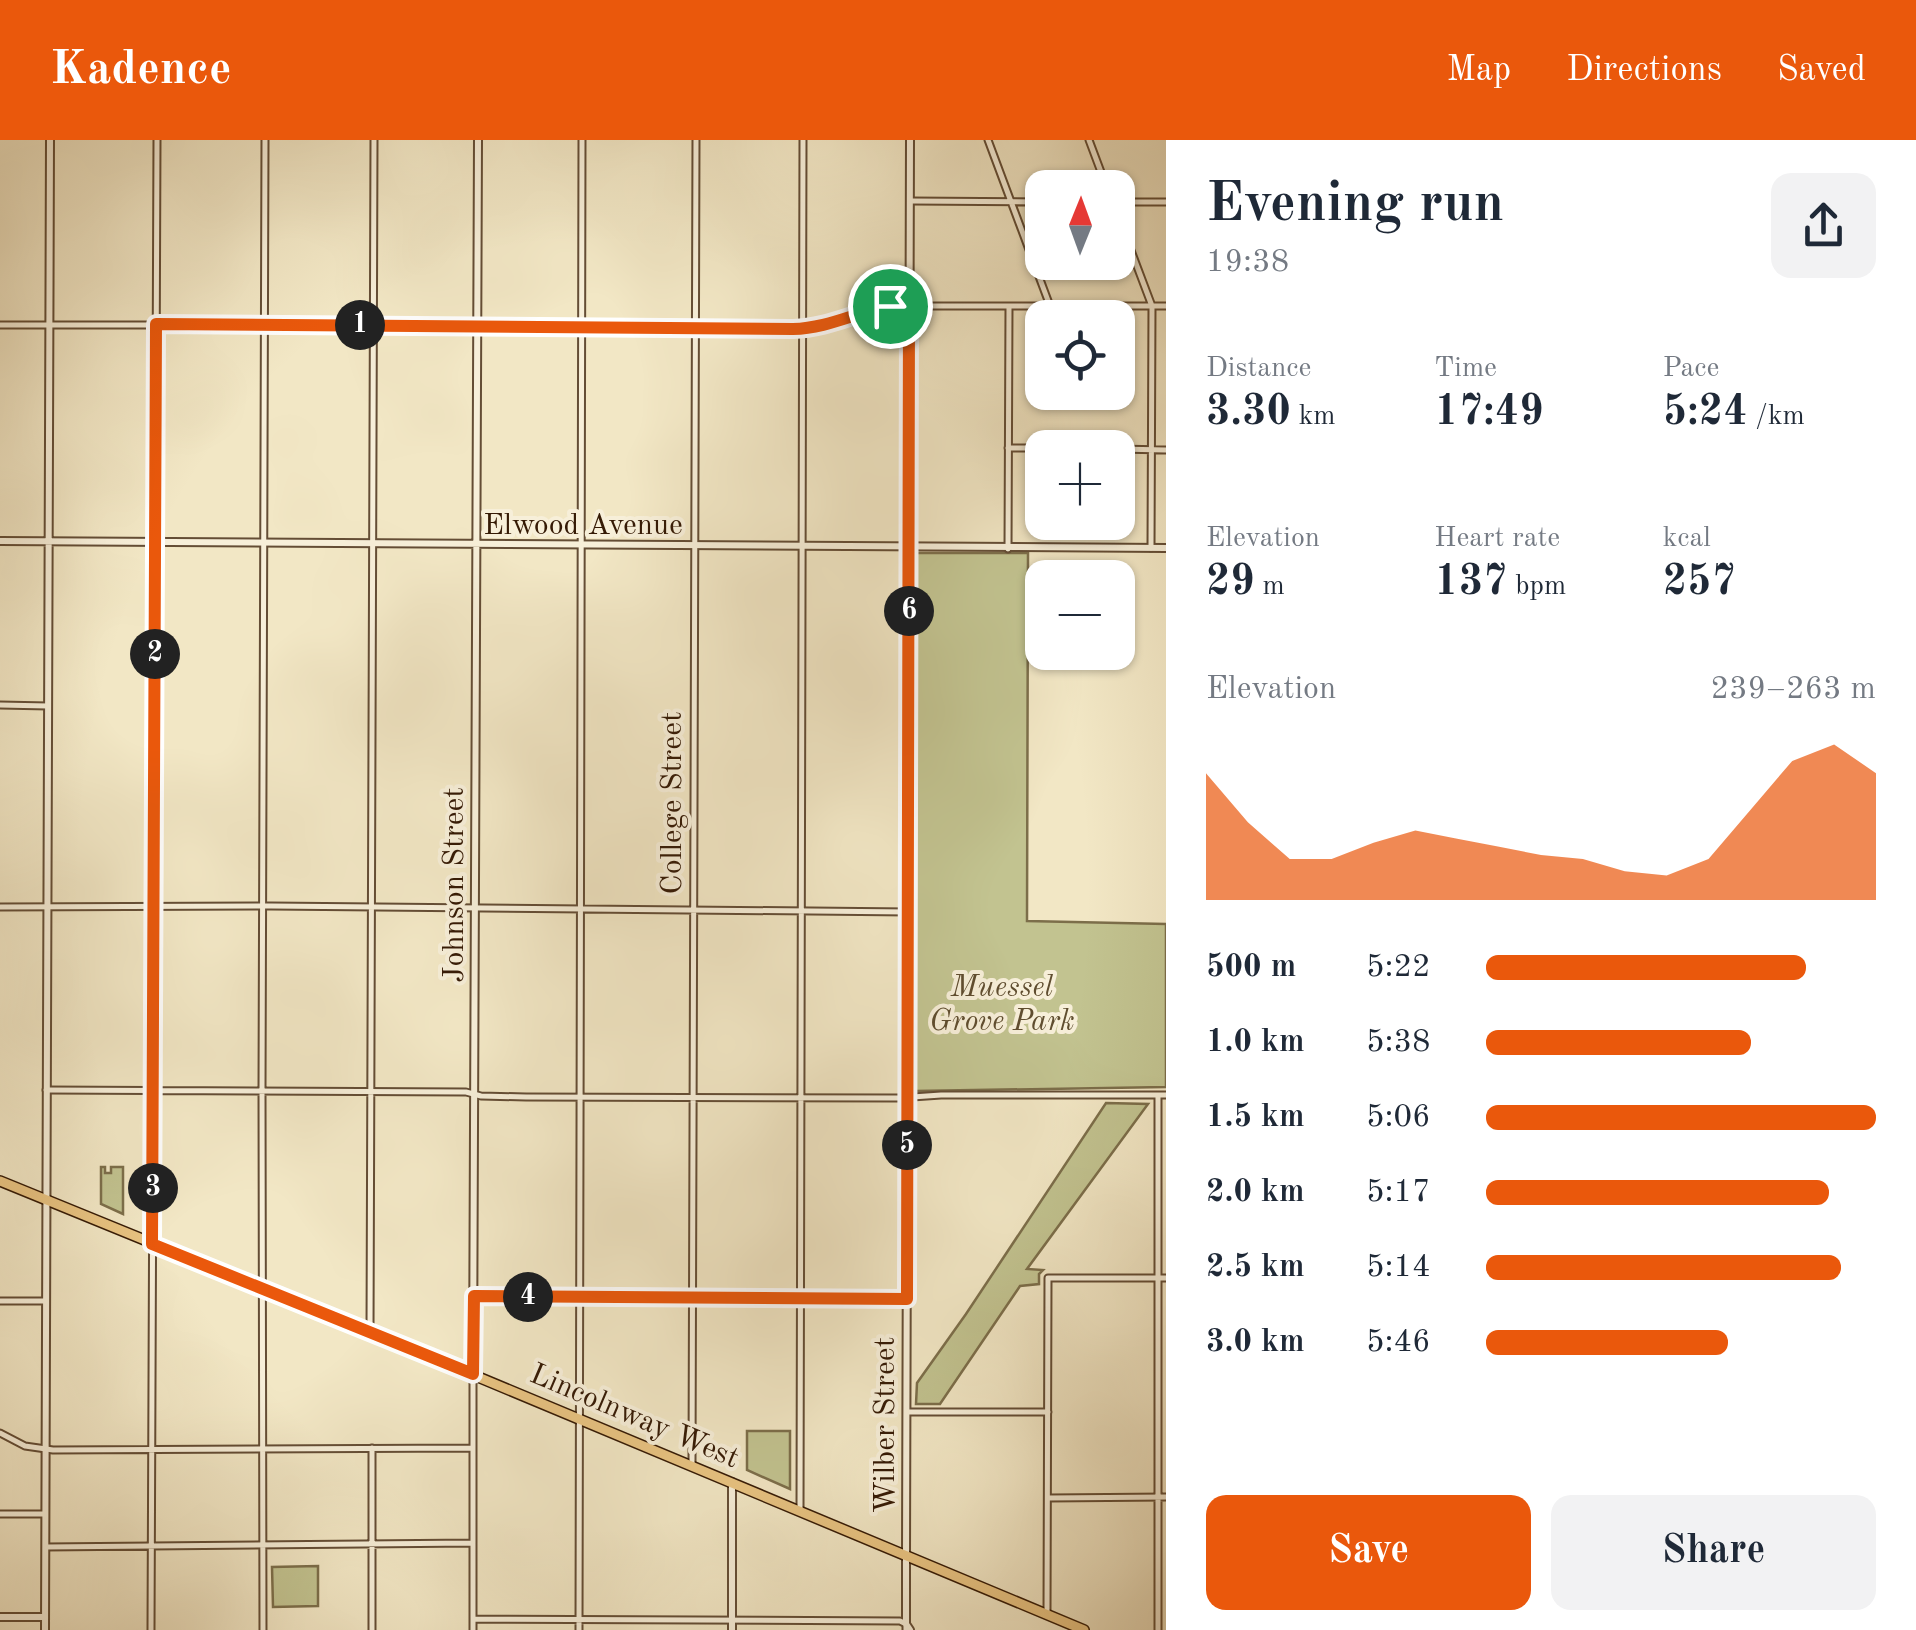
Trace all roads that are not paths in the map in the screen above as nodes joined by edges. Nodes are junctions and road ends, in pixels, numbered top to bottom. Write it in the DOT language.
graph roads {
  1 [pos="50,140"];
  2 [pos="157,140"];
  3 [pos="265,140"];
  4 [pos="374,140"];
  5 [pos="478,140"];
  6 [pos="582,140"];
  7 [pos="696,140"];
  8 [pos="803,140"];
  9 [pos="910,140"];
  10 [pos="988,140"];
  11 [pos="1089,140"];
  12 [pos="1100,170"];
  13 [pos="910,201"];
  14 [pos="1011,202"];
  15 [pos="1025,202"];
  16 [pos="1135,202"];
  17 [pos="1166,202"];
  18 [pos="1135,261"];
  19 [pos="1048,300"];
  20 [pos="909,306"];
  21 [pos="1009,306"];
  22 [pos="1025,306"];
  23 [pos="1135,306"];
  24 [pos="1152,306"];
  25 [pos="1166,306"];
  26 [pos="49,324"];
  27 [pos="156,324"];
  28 [pos="0,325"];
  29 [pos="264,325"];
  30 [pos="372,325"];
  31 [pos="477,326"];
  32 [pos="582,328"];
  33 [pos="695,328"];
  34 [pos="802,329"];
  35 [pos="1008,448"];
  36 [pos="1025,448"];
  37 [pos="1135,450"];
  38 [pos="1152,450"];
  39 [pos="1166,450"];
  40 [pos="0,542"];
  41 [pos="48,542"];
  42 [pos="155,543"];
  43 [pos="264,544"];
  44 [pos="372,545"];
  45 [pos="476,546"];
  46 [pos="580,546"];
  47 [pos="694,547"];
  48 [pos="801,547"];
  49 [pos="908,548"];
  50 [pos="1151,548"];
  51 [pos="1166,548"];
  52 [pos="1008,549"];
  53 [pos="0,706"];
  54 [pos="48,706"];
  55 [pos="262,906"];
  56 [pos="0,907"];
  57 [pos="47,907"];
  58 [pos="154,907"];
  59 [pos="372,908"];
  60 [pos="476,908"];
  61 [pos="580,909"];
  62 [pos="693,910"];
  63 [pos="801,910"];
  64 [pos="909,912"];
  65 [pos="46,1090"];
  66 [pos="153,1090"];
  67 [pos="262,1090"];
  68 [pos="371,1092"];
  69 [pos="475,1095"];
  70 [pos="1162,1095"];
  71 [pos="580,1097"];
  72 [pos="693,1097"];
  73 [pos="908,1097"];
  74 [pos="800,1098"];
  75 [pos="0,1181"];
  76 [pos="46,1200"];
  77 [pos="152,1244"];
  78 [pos="1162,1278"];
  79 [pos="263,1287"];
  80 [pos="474,1296"];
  81 [pos="578,1297"];
  82 [pos="693,1298"];
  83 [pos="800,1298"];
  84 [pos="907,1299"];
  85 [pos="0,1301"];
  86 [pos="46,1301"];
  87 [pos="370,1332"];
  88 [pos="473,1374"];
  89 [pos="907,1412"];
  90 [pos="1048,1412"];
  91 [pos="579,1418"];
  92 [pos="0,1433"];
  93 [pos="372,1448"];
  94 [pos="473,1448"];
  95 [pos="264,1449"];
  96 [pos="45,1450"];
  97 [pos="151,1450"];
  98 [pos="692,1466"];
  99 [pos="732,1482"];
  100 [pos="1048,1498"];
  101 [pos="1162,1498"];
  102 [pos="800,1511"];
  103 [pos="0,1514"];
  104 [pos="45,1514"];
  105 [pos="263,1544"];
  106 [pos="373,1544"];
  107 [pos="473,1544"];
  108 [pos="151,1546"];
  109 [pos="45,1547"];
  110 [pos="906,1555"];
  111 [pos="1047,1614"];
  112 [pos="0,1617"];
  113 [pos="45,1617"];
  114 [pos="473,1619"];
  115 [pos="579,1620"];
  116 [pos="1059,1625"];
  117 [pos="732,1626"];
  118 [pos="907,1628"];
  119 [pos="45,1630"];
  120 [pos="151,1630"];
  121 [pos="263,1630"];
  122 [pos="372,1630"];
  123 [pos="473,1630"];
  124 [pos="579,1630"];
  125 [pos="1084,1630"];
  126 [pos="1158,1630"];
  1 -- 26 [label="street"];
  2 -- 27 [label="street"];
  3 -- 29 [label="street"];
  4 -- 30 [label="street"];
  5 -- 31 [label="street, Johnson Street"];
  6 -- 32 [label="street"];
  7 -- 33 [label="street, College Street"];
  8 -- 34 [label="street"];
  9 -- 13 [label="street, Wilber Street"];
  10 -- 14 [label="street"];
  11 -- 12 [label="street"];
  13 -- 14 [label="street"];
  13 -- 20 [label="street, Wilber Street"];
  14 -- 15 [label="street"];
  14 -- 19 [label="street"];
  16 -- 17 [label="street"];
  18 -- 24 [label="street"];
  20 -- 21 [label="street"];
  20 -- 34 [label="street"];
  20 -- 49 [label="street, Wilber Street"];
  21 -- 22 [label="street"];
  21 -- 35 [label="street"];
  23 -- 24 [label="street"];
  24 -- 25 [label="street"];
  24 -- 38 [label="street"];
  26 -- 27 [label="street"];
  26 -- 28 [label="street"];
  26 -- 41 [label="street"];
  27 -- 29 [label="street"];
  27 -- 42 [label="street"];
  29 -- 30 [label="street"];
  29 -- 43 [label="street"];
  30 -- 31 [label="street"];
  30 -- 44 [label="street"];
  31 -- 32 [label="street"];
  31 -- 45 [label="street, Johnson Street"];
  32 -- 33 [label="street"];
  32 -- 46 [label="street"];
  33 -- 34 [label="street"];
  33 -- 47 [label="street, College Street"];
  34 -- 48 [label="street"];
  35 -- 36 [label="street"];
  35 -- 52 [label="street"];
  37 -- 38 [label="street"];
  38 -- 39 [label="street"];
  38 -- 50 [label="street"];
  40 -- 41 [label="street, Elwood Avenue"];
  41 -- 42 [label="street, Elwood Avenue"];
  41 -- 54 [label="street"];
  42 -- 43 [label="street, Elwood Avenue"];
  42 -- 58 [label="street"];
  43 -- 44 [label="street, Elwood Avenue"];
  43 -- 55 [label="street"];
  44 -- 45 [label="street, Elwood Avenue"];
  44 -- 59 [label="street"];
  45 -- 46 [label="street, Elwood Avenue"];
  45 -- 60 [label="street, Johnson Street"];
  46 -- 47 [label="street, Elwood Avenue"];
  46 -- 61 [label="street"];
  47 -- 48 [label="street, Elwood Avenue"];
  47 -- 62 [label="street, College Street"];
  48 -- 49 [label="street, Elwood Avenue"];
  48 -- 63 [label="street"];
  49 -- 52 [label="street, Elwood Avenue"];
  49 -- 64 [label="street, Wilber Street"];
  50 -- 51 [label="street, Elwood Avenue"];
  50 -- 52 [label="street, Elwood Avenue"];
  53 -- 54 [label="street"];
  54 -- 57 [label="street"];
  55 -- 58 [label="street"];
  55 -- 59 [label="street"];
  55 -- 67 [label="street"];
  56 -- 57 [label="street"];
  57 -- 58 [label="street"];
  57 -- 65 [label="street"];
  58 -- 66 [label="street"];
  59 -- 60 [label="street"];
  59 -- 68 [label="street"];
  60 -- 61 [label="street"];
  60 -- 69 [label="street, Johnson Street"];
  61 -- 62 [label="street"];
  61 -- 71 [label="street"];
  62 -- 63 [label="street"];
  62 -- 72 [label="street, College Street"];
  63 -- 64 [label="street"];
  63 -- 74 [label="street"];
  64 -- 73 [label="street, Wilber Street"];
  65 -- 66 [label="street"];
  65 -- 76 [label="street"];
  66 -- 67 [label="street"];
  66 -- 77 [label="street"];
  67 -- 68 [label="street"];
  67 -- 79 [label="street"];
  68 -- 69 [label="street"];
  68 -- 87 [label="street"];
  69 -- 71 [label="street"];
  69 -- 80 [label="street, Johnson Street"];
  70 -- 73 [label="street"];
  70 -- 78 [label="street"];
  71 -- 72 [label="street"];
  71 -- 81 [label="street"];
  72 -- 74 [label="street"];
  72 -- 82 [label="street, College Street"];
  73 -- 74 [label="street"];
  73 -- 84 [label="street, Wilber Street"];
  74 -- 83 [label="street"];
  75 -- 76 [label="main road, Lincolnway West"];
  76 -- 77 [label="main road, Lincolnway West"];
  76 -- 86 [label="street"];
  77 -- 79 [label="main road, Lincolnway West"];
  77 -- 97 [label="street"];
  78 -- 90 [label="street"];
  78 -- 101 [label="street"];
  79 -- 87 [label="main road, Lincolnway West"];
  79 -- 95 [label="street"];
  80 -- 81 [label="street"];
  80 -- 88 [label="street, Johnson Street"];
  81 -- 82 [label="street"];
  81 -- 91 [label="street"];
  82 -- 83 [label="street"];
  82 -- 98 [label="street, College Street"];
  83 -- 84 [label="street"];
  83 -- 102 [label="street"];
  84 -- 89 [label="street, Wilber Street"];
  85 -- 86 [label="street"];
  86 -- 96 [label="street"];
  87 -- 88 [label="main road, Lincolnway West"];
  88 -- 91 [label="main road, Lincolnway West"];
  88 -- 94 [label="street, Johnson Street"];
  89 -- 90 [label="street"];
  89 -- 110 [label="street, Wilber Street"];
  90 -- 100 [label="street"];
  91 -- 98 [label="main road, Lincolnway West"];
  91 -- 115 [label="street"];
  92 -- 96 [label="street"];
  93 -- 94 [label="street"];
  93 -- 95 [label="street"];
  93 -- 106 [label="street"];
  94 -- 107 [label="street, Johnson Street"];
  95 -- 97 [label="street"];
  95 -- 105 [label="street"];
  96 -- 97 [label="street"];
  96 -- 104 [label="street"];
  97 -- 108 [label="street"];
  98 -- 99 [label="main road, Lincolnway West"];
  99 -- 102 [label="main road, Lincolnway West"];
  99 -- 117 [label="street"];
  100 -- 101 [label="street"];
  100 -- 111 [label="street"];
  101 -- 126 [label="street"];
  102 -- 110 [label="main road, Lincolnway West"];
  103 -- 104 [label="street"];
  104 -- 109 [label="street"];
  105 -- 106 [label="street"];
  105 -- 108 [label="street"];
  105 -- 121 [label="street"];
  106 -- 107 [label="street"];
  106 -- 122 [label="street"];
  107 -- 114 [label="street, Johnson Street"];
  108 -- 109 [label="street"];
  108 -- 120 [label="street"];
  109 -- 113 [label="street"];
  110 -- 111 [label="main road, Lincolnway West"];
  110 -- 118 [label="street, Wilber Street"];
  111 -- 116 [label="main road, Lincolnway West"];
  112 -- 113 [label="street"];
  113 -- 119 [label="street"];
  114 -- 115 [label="street"];
  114 -- 123 [label="street, Johnson Street"];
  115 -- 117 [label="street"];
  115 -- 124 [label="street"];
  116 -- 125 [label="main road, Lincolnway West"];
  117 -- 118 [label="street"];
}
